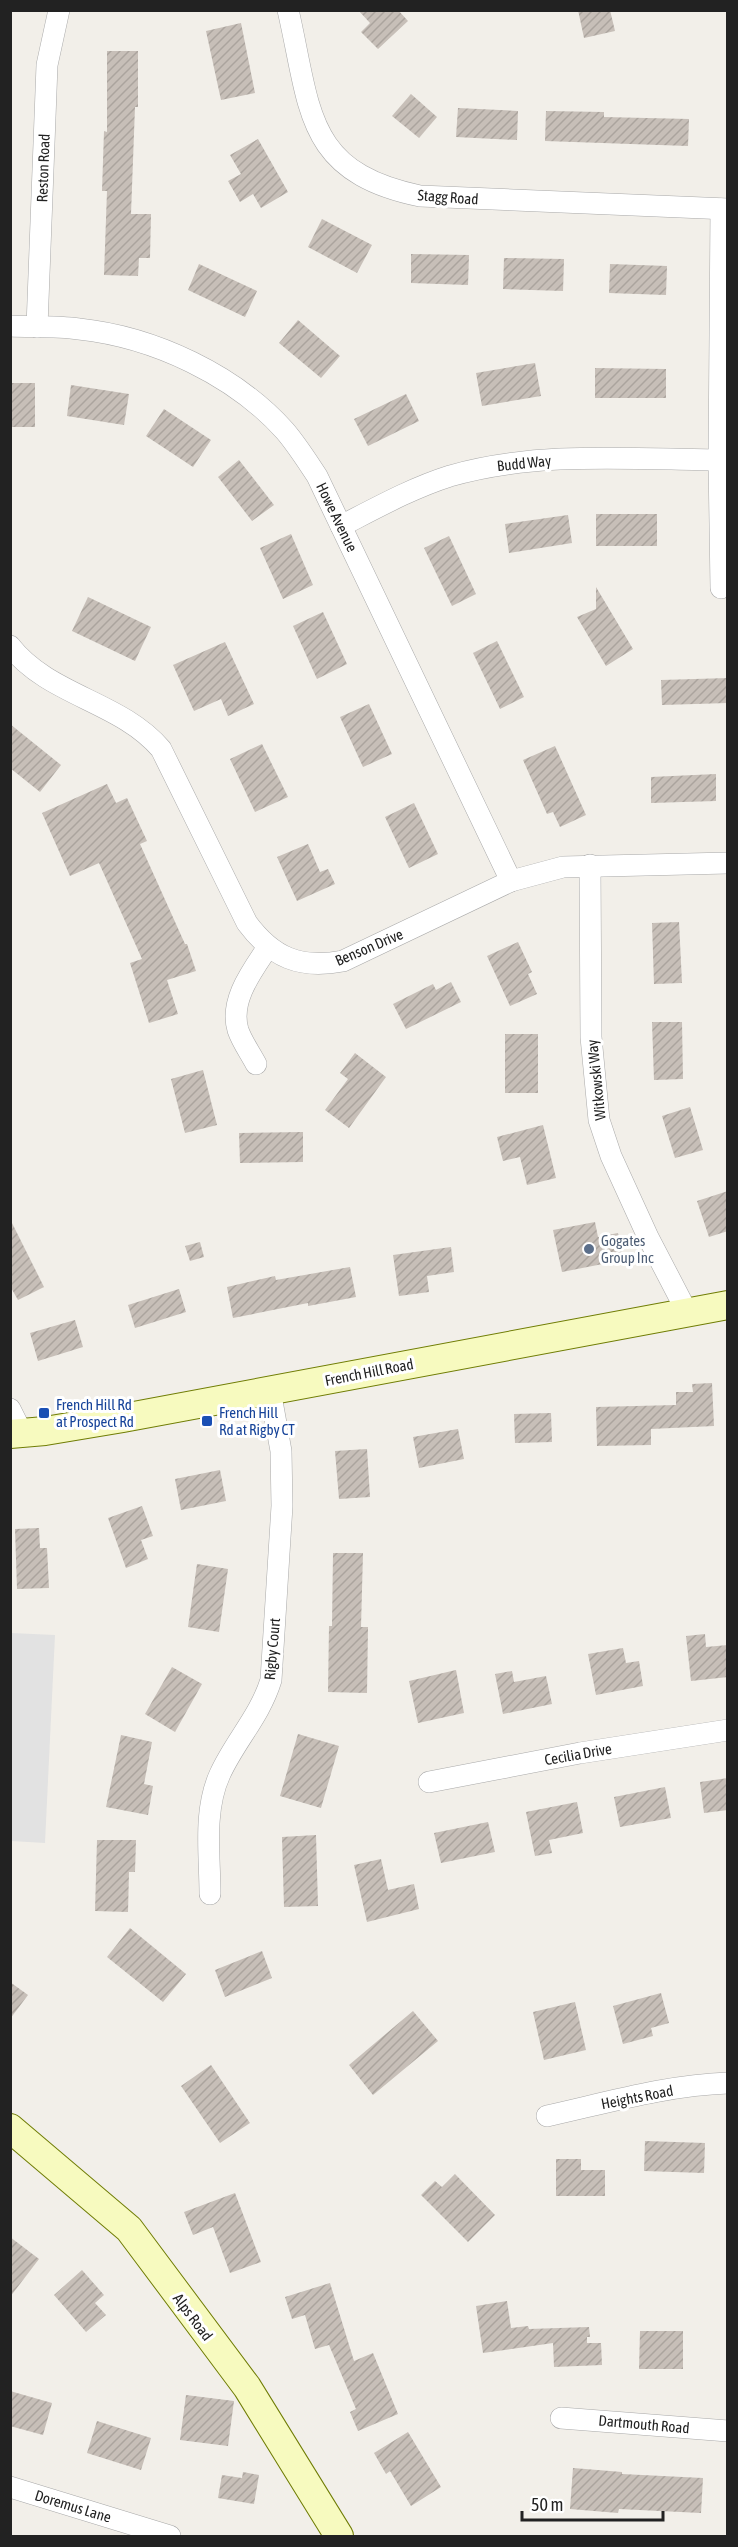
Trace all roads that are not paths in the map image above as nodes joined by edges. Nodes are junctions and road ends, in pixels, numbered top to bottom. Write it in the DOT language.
graph roads {
  1 [pos="59,10"];
  2 [pos="288,10"];
  3 [pos="724,209"];
  4 [pos="10,326"];
  5 [pos="37,327"];
  6 [pos="719,460"];
  7 [pos="341,526"];
  8 [pos="720,588"];
  9 [pos="10,646"];
  10 [pos="728,863"];
  11 [pos="590,865"];
  12 [pos="511,881"];
  13 [pos="268,946"];
  14 [pos="256,1064"];
  15 [pos="728,1305"];
  16 [pos="687,1312"];
  17 [pos="270,1390"];
  18 [pos="14,1425"];
  19 [pos="728,1730"];
  20 [pos="429,1782"];
  21 [pos="210,1894"];
  22 [pos="728,2083"];
  23 [pos="547,2116"];
  24 [pos="10,2128"];
  25 [pos="561,2418"];
  26 [pos="728,2431"];
  27 [pos="10,2487"];
  28 [pos="170,2536"];
  29 [pos="339,2536"];
  1 -- 5 [label="street, Reston Road"];
  2 -- 3 [label="street, Stagg Road"];
  3 -- 6 [label="street"];
  4 -- 5 [label="street, Howe Avenue"];
  5 -- 7 [label="street, Howe Avenue"];
  6 -- 7 [label="street, Budd Way"];
  6 -- 8 [label="street"];
  7 -- 12 [label="street, Howe Avenue"];
  9 -- 13 [label="street, Benson Drive"];
  10 -- 11 [label="street, Benson Drive"];
  11 -- 12 [label="street, Benson Drive"];
  11 -- 16 [label="street, Witkowski Way"];
  12 -- 13 [label="street, Benson Drive"];
  13 -- 14 [label="street"];
  15 -- 16 [label="main road, French Hill Road"];
  16 -- 17 [label="main road, French Hill Road"];
  17 -- 18 [label="main road, French Hill Road"];
  17 -- 21 [label="street, Rigby Court"];
  19 -- 20 [label="street, Cecilia Drive"];
  22 -- 23 [label="street, Heights Road"];
  24 -- 29 [label="main road, Alps Road"];
  25 -- 26 [label="street, Dartmouth Road"];
  27 -- 28 [label="street, Doremus Lane"];
}
